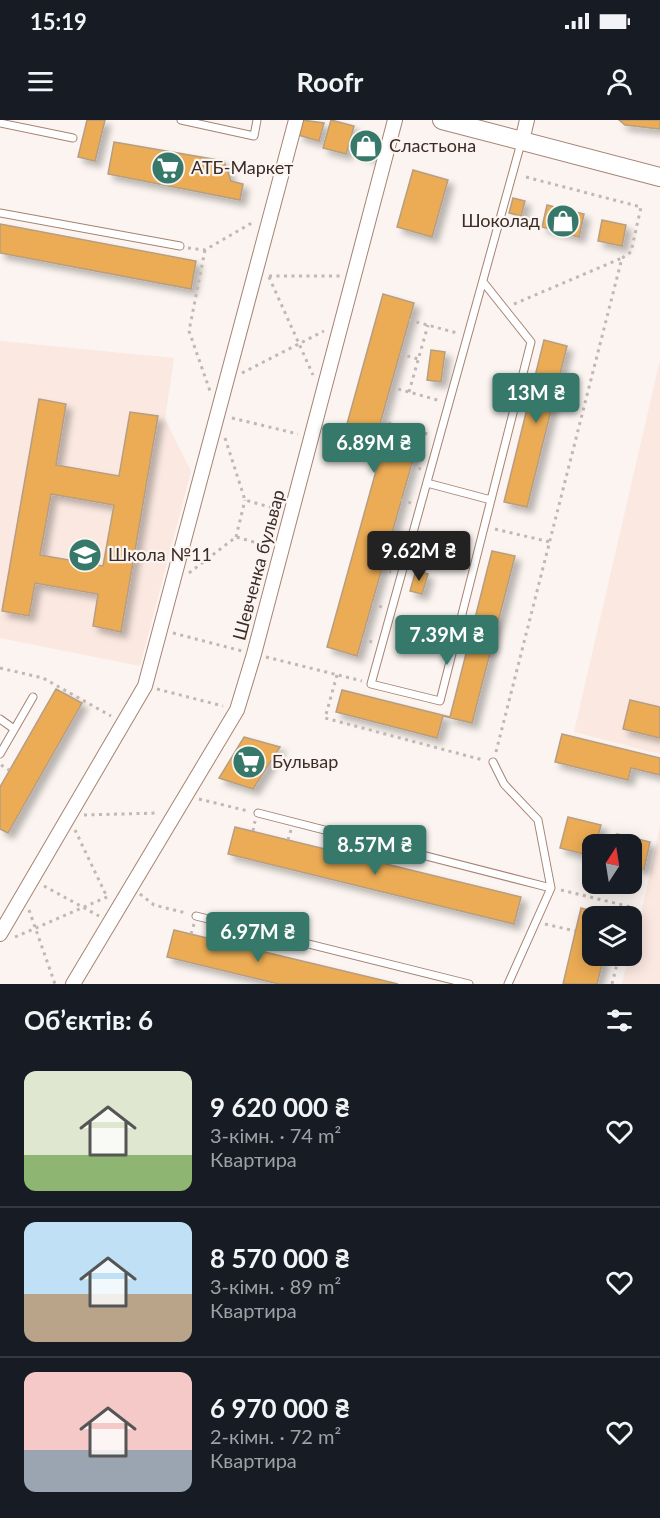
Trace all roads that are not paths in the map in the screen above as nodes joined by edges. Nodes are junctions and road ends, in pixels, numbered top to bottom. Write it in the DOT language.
graph roads {
  1 [pos="182,120"];
  2 [pos="257,120"];
  3 [pos="296,120"];
  4 [pos="395,120"];
  5 [pos="442,120"];
  6 [pos="527,120"];
  7 [pos="0,123"];
  8 [pos="73,138"];
  9 [pos="522,141"];
  10 [pos="660,177"];
  11 [pos="0,213"];
  12 [pos="180,246"];
  13 [pos="484,283"];
  14 [pos="427,483"];
  15 [pos="491,500"];
  16 [pos="33,697"];
  17 [pos="0,718"];
  18 [pos="14,729"];
  19 [pos="0,754"];
  20 [pos="493,762"];
  21 [pos="258,813"];
  22 [pos="551,888"];
  23 [pos="196,916"];
  24 [pos="4,937"];
  25 [pos="73,984"];
  26 [pos="470,984"];
  27 [pos="508,984"];
  1 -- 2 [label="lane"];
  3 -- 24 [label="street"];
  4 -- 25 [label="street, Шевченка бульвар"];
  5 -- 9 [label="street"];
  6 -- 9 [label="street"];
  7 -- 8 [label="lane"];
  9 -- 10 [label="street"];
  9 -- 13 [label="lane"];
  11 -- 12 [label="lane"];
  13 -- 14 [label="lane"];
  13 -- 15 [label="lane"];
  14 -- 15 [label="lane"];
  14 -- 15 [label="lane"];
  16 -- 18 [label="lane"];
  17 -- 18 [label="lane"];
  18 -- 19 [label="lane"];
  20 -- 22 [label="lane"];
  21 -- 22 [label="lane"];
  22 -- 27 [label="lane"];
  23 -- 26 [label="lane"];
}
